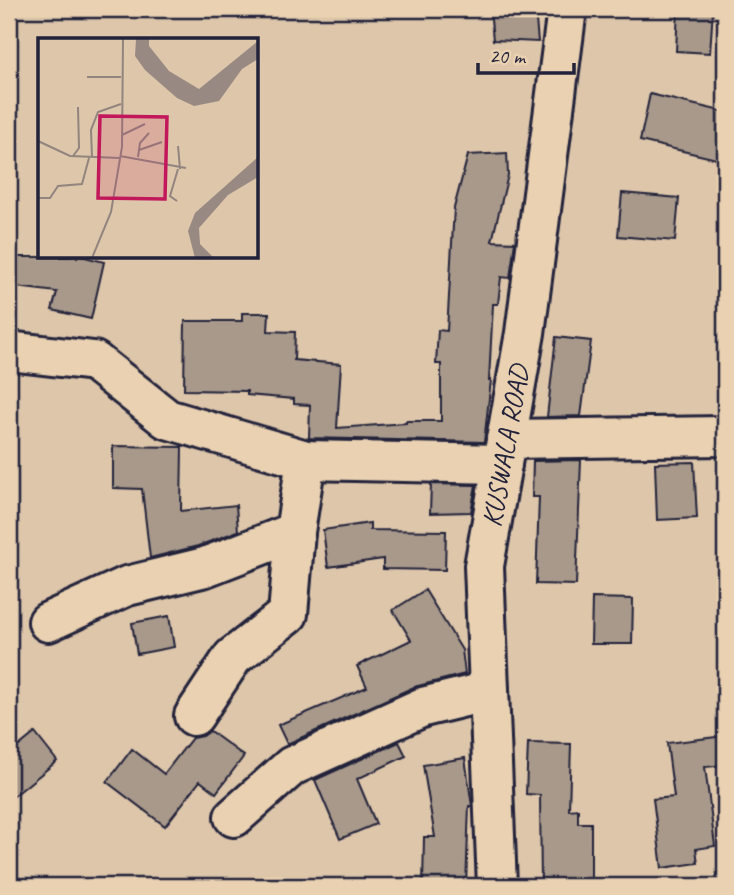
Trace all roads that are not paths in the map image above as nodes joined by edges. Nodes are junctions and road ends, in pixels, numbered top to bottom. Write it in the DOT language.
graph roads {
  1 [pos="567,9"];
  2 [pos="9,351"];
  3 [pos="725,436"];
  4 [pos="504,452"];
  5 [pos="306,460"];
  6 [pos="295,532"];
  7 [pos="48,622"];
  8 [pos="489,691"];
  9 [pos="194,716"];
  10 [pos="234,817"];
  11 [pos="497,886"];
  1 -- 4 [label="street, KUSWALA ROAD"];
  2 -- 5 [label="street"];
  3 -- 4 [label="street"];
  4 -- 5 [label="street"];
  4 -- 8 [label="street, KUSWALA ROAD"];
  5 -- 6 [label="street"];
  6 -- 7 [label="street"];
  6 -- 9 [label="street"];
  8 -- 10 [label="street"];
  8 -- 11 [label="street, KUSWALA ROAD"];
}
